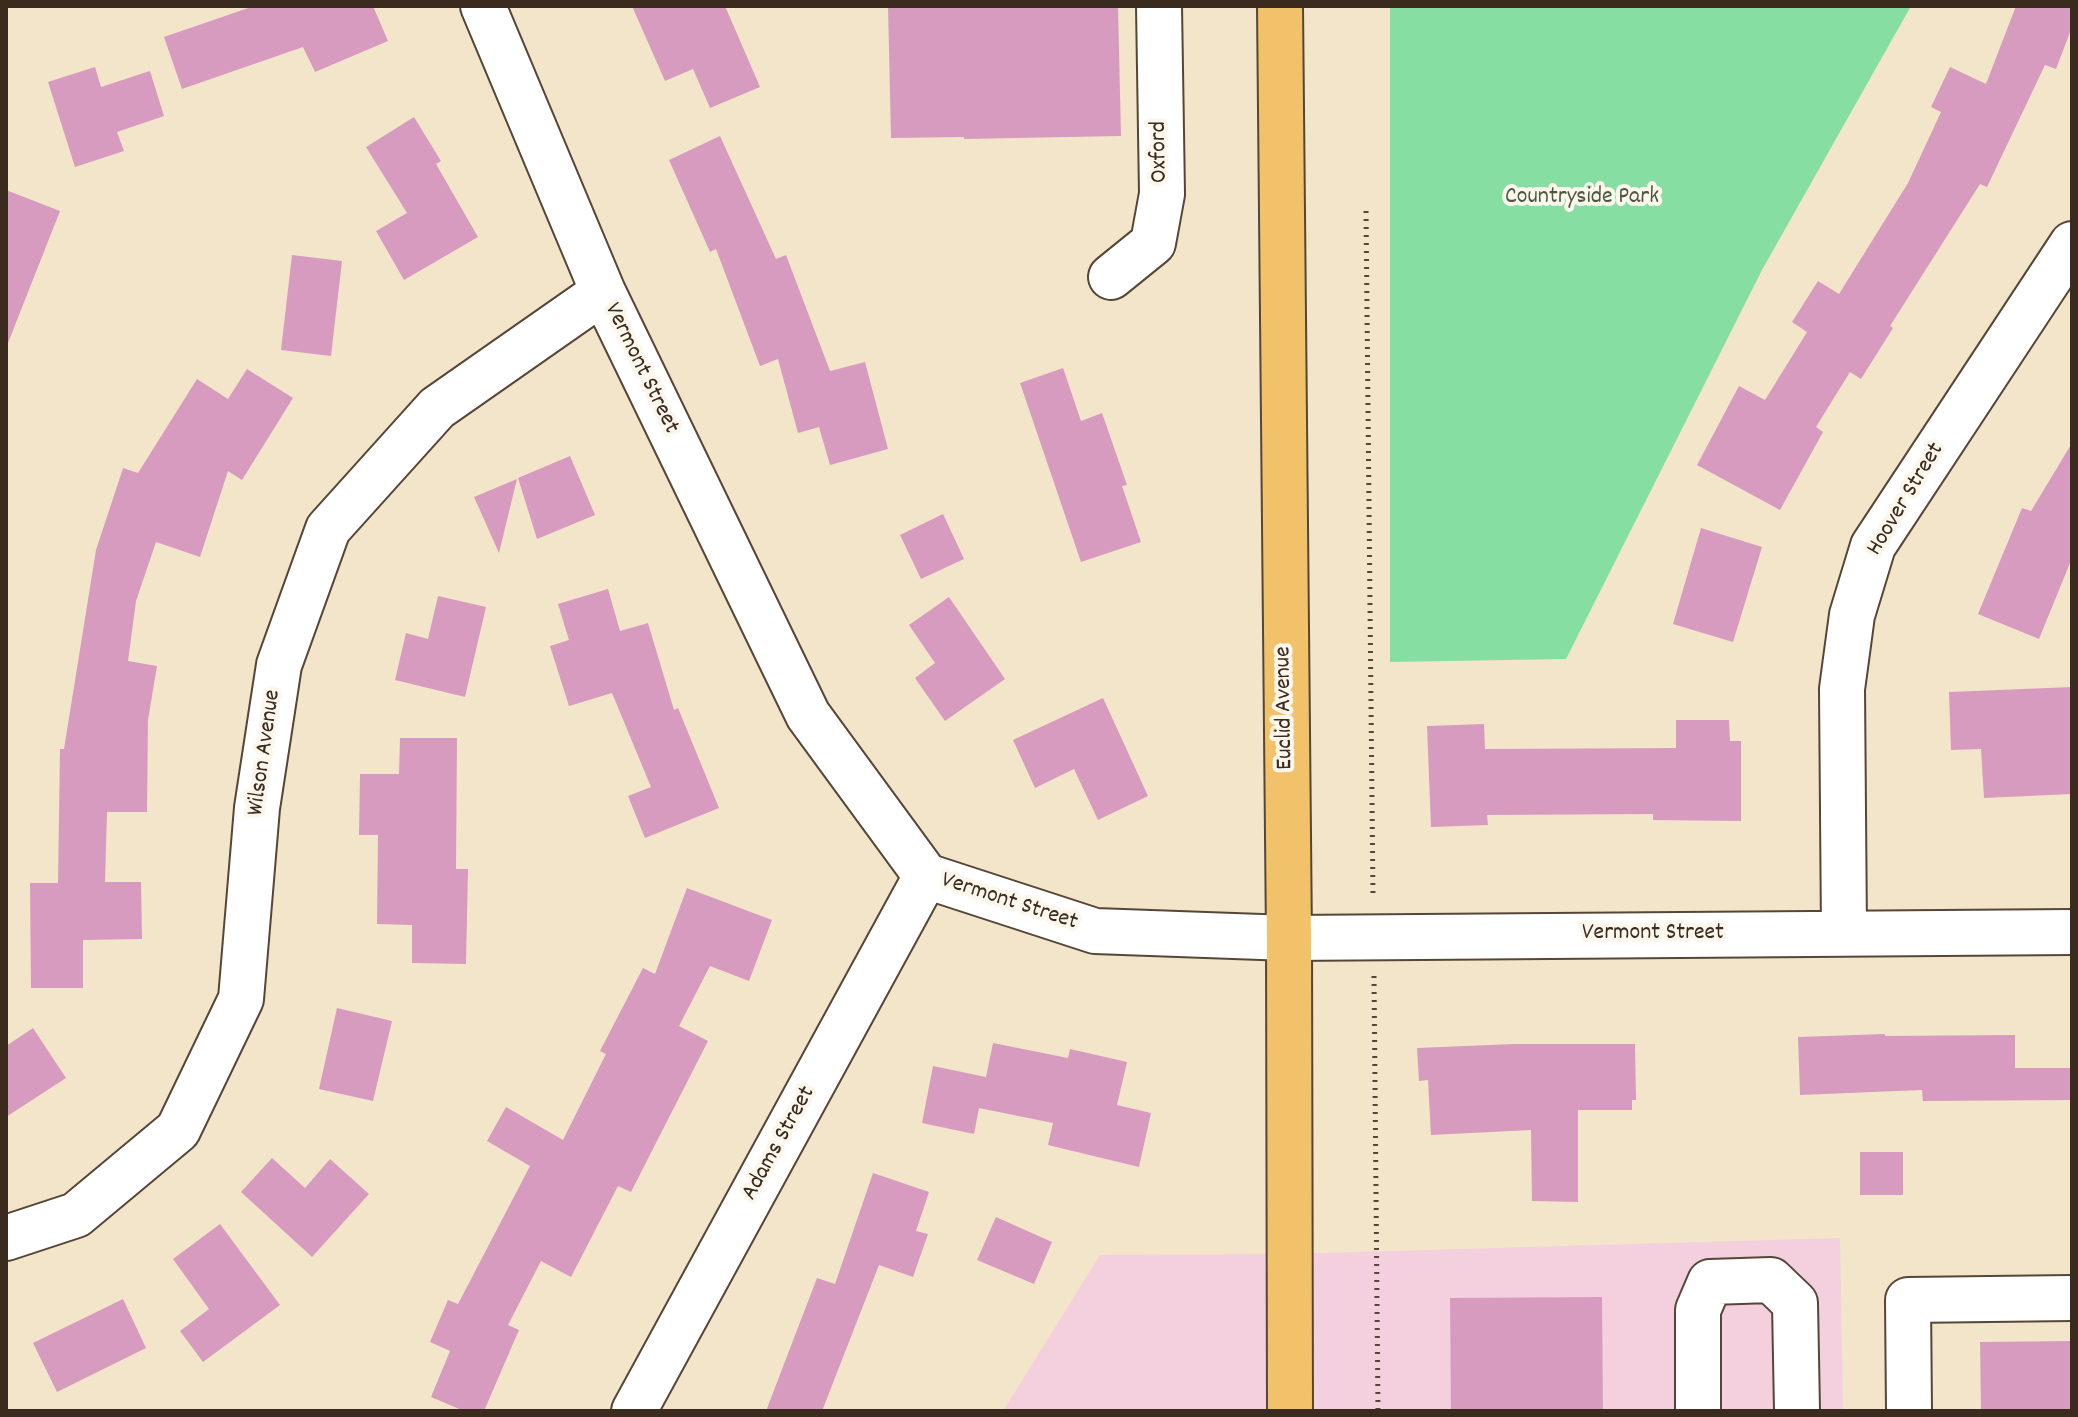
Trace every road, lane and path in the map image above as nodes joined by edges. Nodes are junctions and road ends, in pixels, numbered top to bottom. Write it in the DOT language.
graph roads {
  1 [pos="483,6"];
  2 [pos="1159,6"];
  3 [pos="1280,6"];
  4 [pos="1366,211"];
  5 [pos="2072,244"];
  6 [pos="1111,277"];
  7 [pos="603,292"];
  8 [pos="926,876"];
  9 [pos="2072,932"];
  10 [pos="1844,933"];
  11 [pos="1373,937"];
  12 [pos="1289,938"];
  13 [pos="6,1238"];
  14 [pos="2072,1298"];
  15 [pos="634,1411"];
  16 [pos="1290,1411"];
  17 [pos="1378,1411"];
  18 [pos="1698,1411"];
  19 [pos="1797,1411"];
  20 [pos="1909,1411"];
  1 -- 7 [label="street, Vermont Street"];
  2 -- 6 [label="street, Oxford"];
  3 -- 12 [label="main road, Euclid Avenue"];
  4 -- 11 [label="path"];
  5 -- 10 [label="street, Hoover Street"];
  7 -- 8 [label="street, Vermont Street"];
  7 -- 13 [label="street, Wilson Avenue"];
  8 -- 12 [label="street, Vermont Street"];
  8 -- 15 [label="street, Adams Street"];
  9 -- 10 [label="street, Vermont Street"];
  10 -- 11 [label="street, Vermont Street"];
  11 -- 12 [label="street, Vermont Street"];
  11 -- 17 [label="path"];
  12 -- 16 [label="main road, Euclid Avenue"];
  14 -- 20 [label="street"];
  18 -- 19 [label="street"];
}
